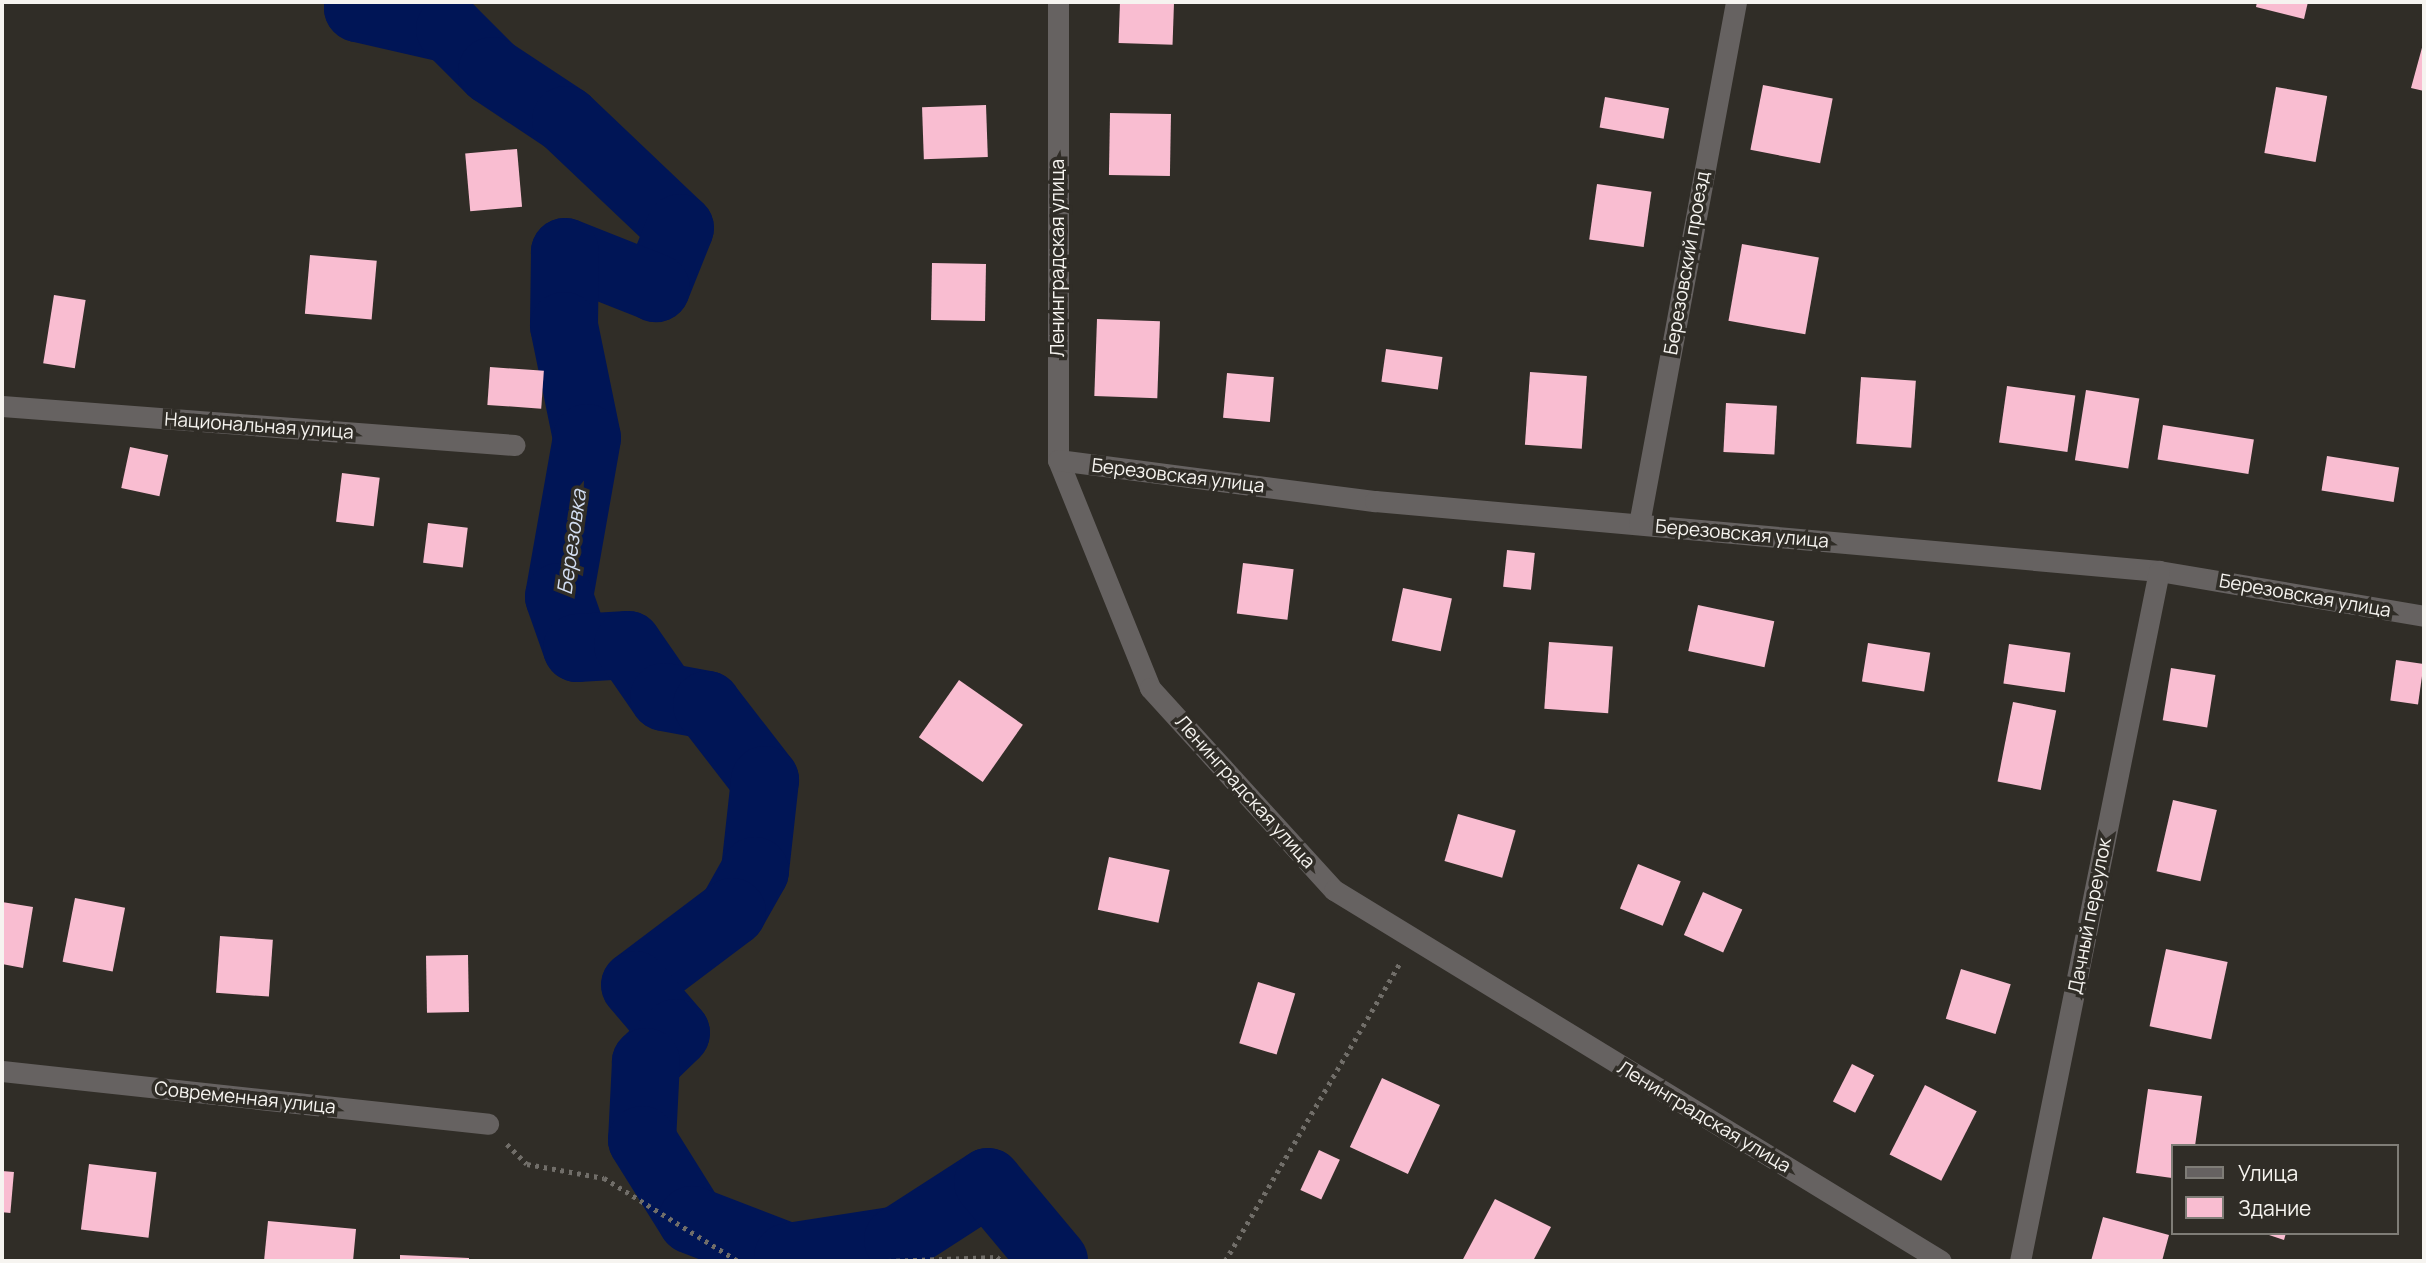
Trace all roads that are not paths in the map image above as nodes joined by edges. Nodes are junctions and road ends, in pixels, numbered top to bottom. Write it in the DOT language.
graph roads {
  1 [pos="1058,2"];
  2 [pos="1735,2"];
  3 [pos="2,406"];
  4 [pos="515,445"];
  5 [pos="1058,460"];
  6 [pos="1639,524"];
  7 [pos="2159,571"];
  8 [pos="2424,615"];
  9 [pos="2,1071"];
  10 [pos="488,1124"];
  11 [pos="1941,1261"];
  12 [pos="2020,1261"];
  1 -- 5 [label="street, Ленинградская улица"];
  2 -- 6 [label="street, Березовский проезд"];
  3 -- 4 [label="street, Национальная улица"];
  5 -- 6 [label="street, Березовская улица"];
  5 -- 11 [label="street, Ленинградская улица"];
  6 -- 7 [label="street, Березовская улица"];
  7 -- 8 [label="street, Березовская улица"];
  7 -- 12 [label="street, Дачный переулок"];
  9 -- 10 [label="street, Современная улица"];
}
